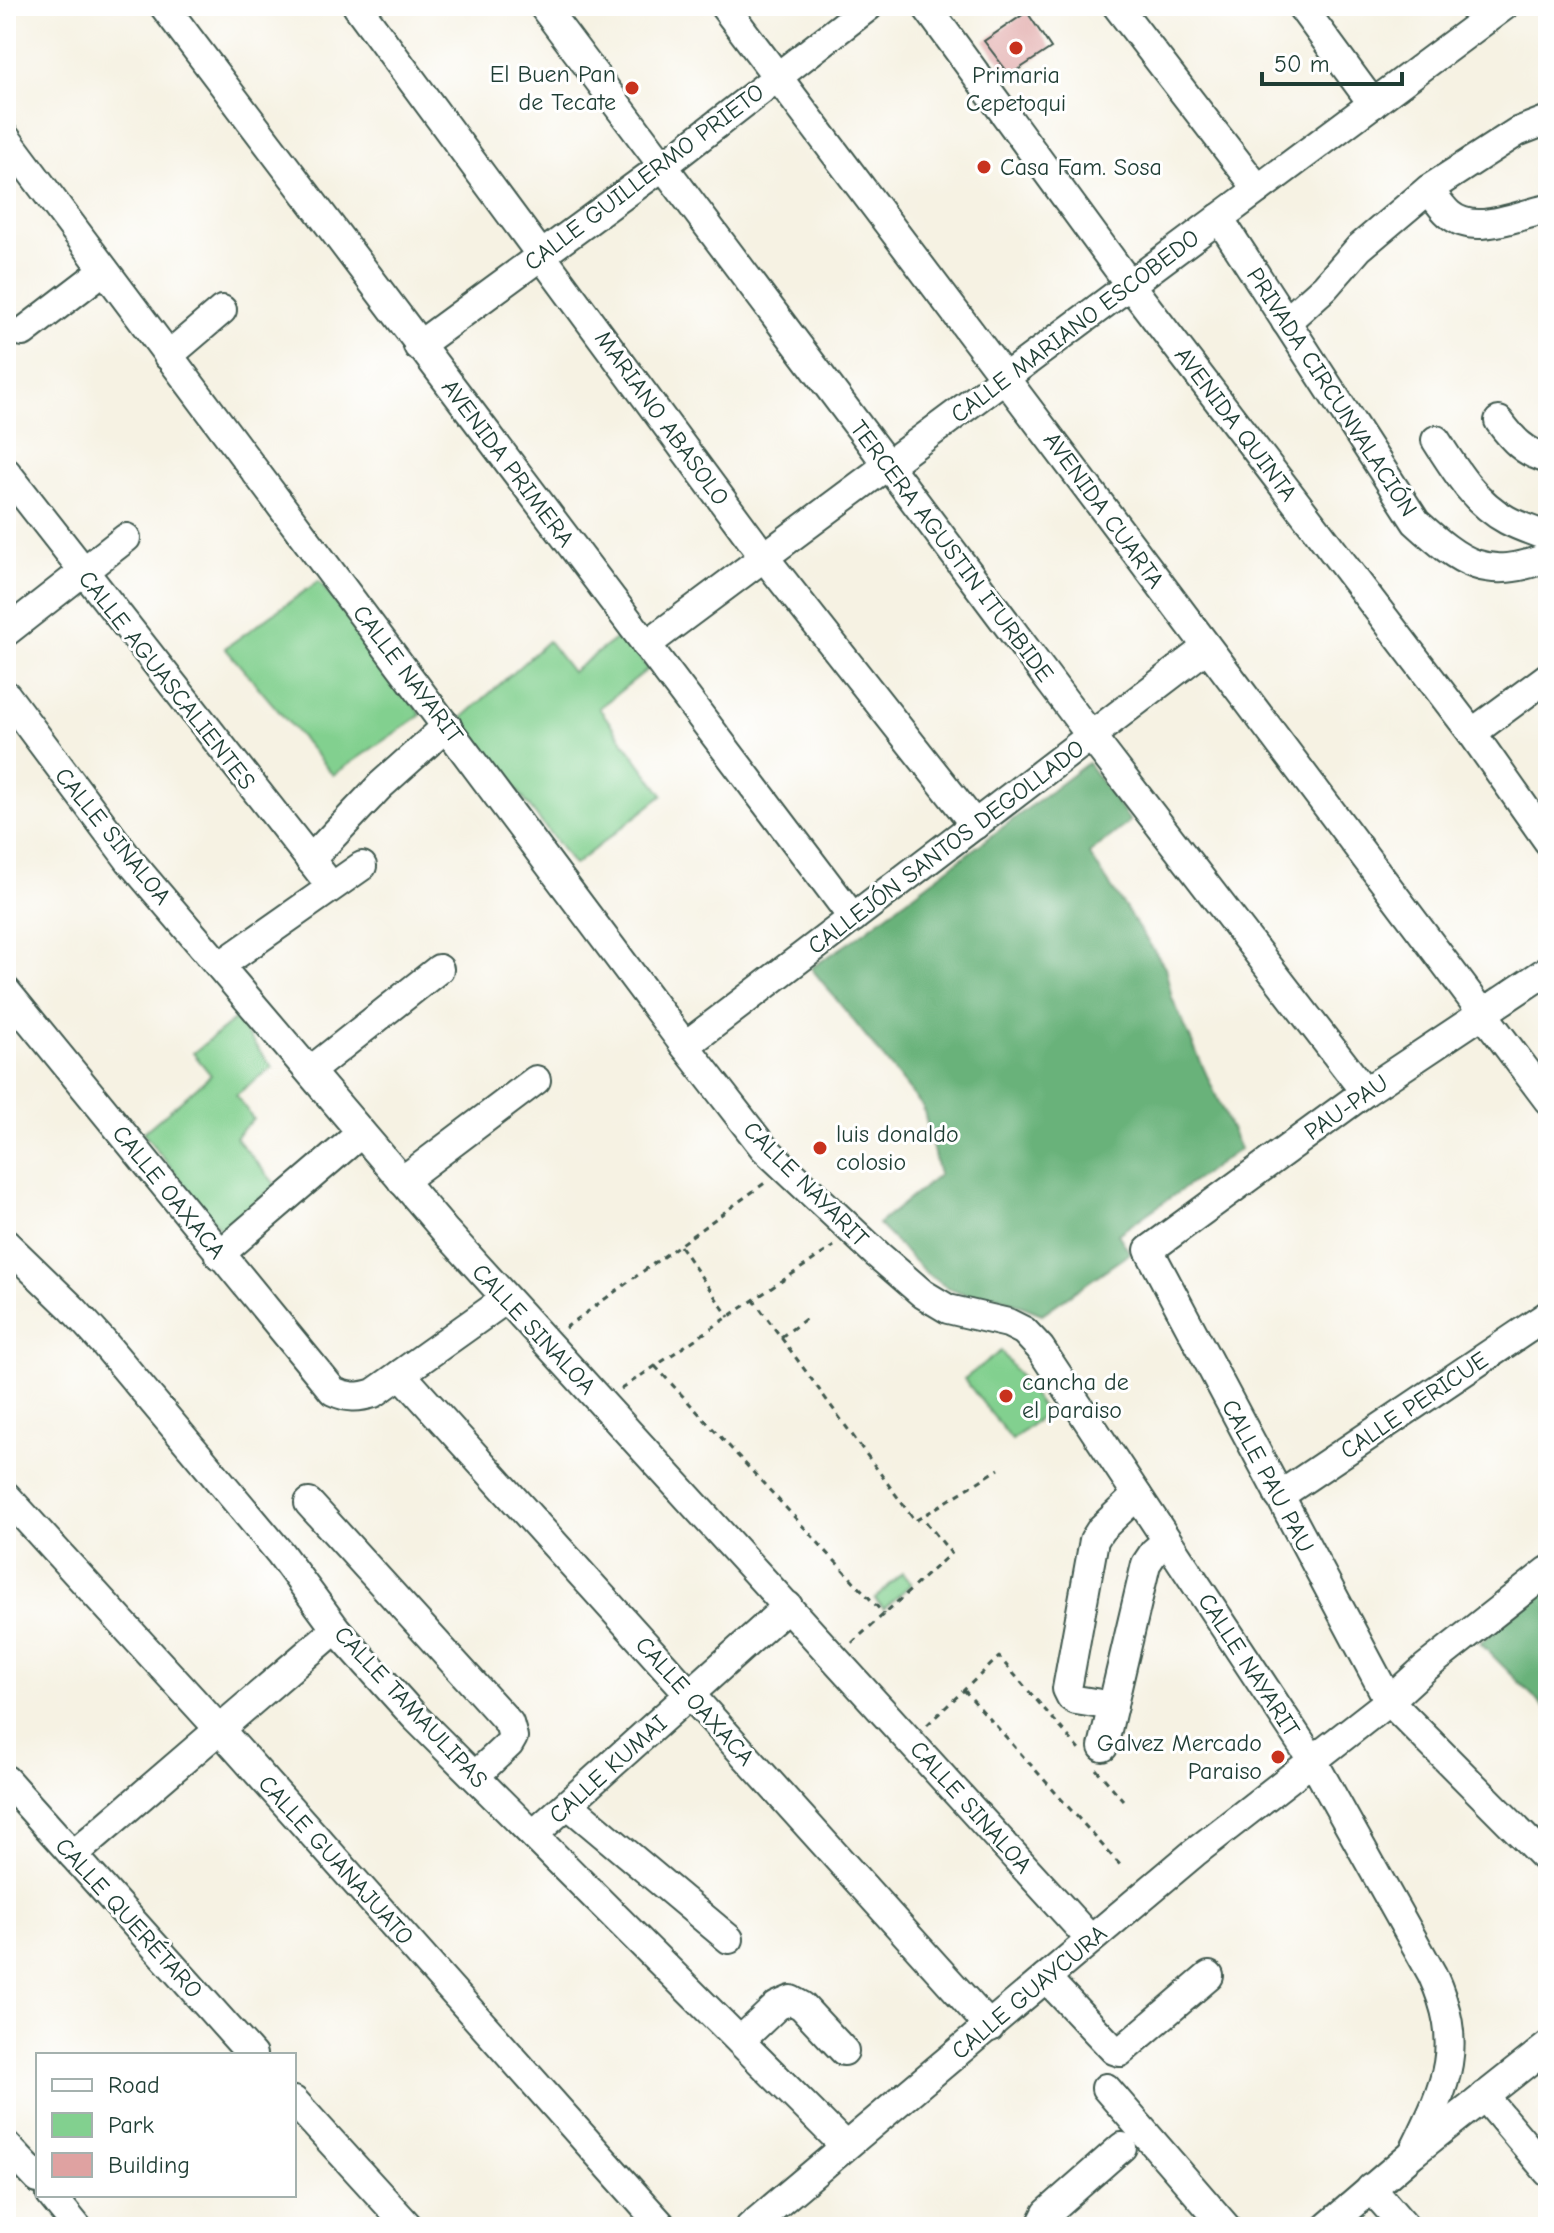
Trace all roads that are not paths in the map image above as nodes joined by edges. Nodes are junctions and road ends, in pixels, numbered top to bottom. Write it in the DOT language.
graph roads {
  1 [pos="164,6"];
  2 [pos="357,6"];
  3 [pos="543,6"];
  4 [pos="724,6"];
  5 [pos="869,6"];
  6 [pos="926,6"];
  7 [pos="1117,6"];
  8 [pos="1301,6"];
  9 [pos="1503,6"];
  10 [pos="777,76"];
  11 [pos="1373,104"];
  12 [pos="1548,120"];
  13 [pos="6,138"];
  14 [pos="663,166"];
  15 [pos="1258,189"];
  16 [pos="1429,189"];
  17 [pos="1548,209"];
  18 [pos="1219,218"];
  19 [pos="543,255"];
  20 [pos="104,270"];
  21 [pos="1130,285"];
  22 [pos="222,310"];
  23 [pos="1286,322"];
  24 [pos="23,332"];
  25 [pos="418,346"];
  26 [pos="168,356"];
  27 [pos="1007,377"];
  28 [pos="1499,421"];
  29 [pos="1436,440"];
  30 [pos="1548,459"];
  31 [pos="887,465"];
  32 [pos="6,472"];
  33 [pos="1548,537"];
  34 [pos="126,538"];
  35 [pos="764,557"];
  36 [pos="1548,557"];
  37 [pos="82,572"];
  38 [pos="6,632"];
  39 [pos="646,645"];
  40 [pos="1206,648"];
  41 [pos="1548,677"];
  42 [pos="6,695"];
  43 [pos="447,726"];
  44 [pos="1472,733"];
  45 [pos="1091,736"];
  46 [pos="975,825"];
  47 [pos="1548,841"];
  48 [pos="310,860"];
  49 [pos="362,866"];
  50 [pos="331,886"];
  51 [pos="853,918"];
  52 [pos="221,965"];
  53 [pos="439,969"];
  54 [pos="1548,970"];
  55 [pos="6,991"];
  56 [pos="1483,1014"];
  57 [pos="685,1046"];
  58 [pos="310,1071"];
  59 [pos="536,1080"];
  60 [pos="1365,1092"];
  61 [pos="1548,1100"];
  62 [pos="361,1133"];
  63 [pos="402,1181"];
  64 [pos="6,1244"];
  65 [pos="1149,1250"];
  66 [pos="219,1255"];
  67 [pos="506,1299"];
  68 [pos="1548,1315"];
  69 [pos="401,1374"];
  70 [pos="1137,1495"];
  71 [pos="6,1496"];
  72 [pos="1279,1496"];
  73 [pos="309,1503"];
  74 [pos="1167,1541"];
  75 [pos="1548,1571"];
  76 [pos="788,1606"];
  77 [pos="336,1629"];
  78 [pos="690,1694"];
  79 [pos="1389,1701"];
  80 [pos="1113,1706"];
  81 [pos="220,1730"];
  82 [pos="1092,1754"];
  83 [pos="1313,1761"];
  84 [pos="475,1776"];
  85 [pos="6,1780"];
  86 [pos="569,1805"];
  87 [pos="534,1834"];
  88 [pos="73,1855"];
  89 [pos="1548,1861"];
  90 [pos="729,1939"];
  91 [pos="1090,1939"];
  92 [pos="1209,1976"];
  93 [pos="1046,1978"];
  94 [pos="990,2027"];
  95 [pos="740,2041"];
  96 [pos="1548,2046"];
  97 [pos="844,2051"];
  98 [pos="250,2053"];
  99 [pos="1106,2088"];
  100 [pos="1484,2096"];
  101 [pos="296,2103"];
  102 [pos="6,2145"];
  103 [pos="844,2145"];
  104 [pos="1122,2147"];
  105 [pos="1413,2153"];
  106 [pos="1548,2172"];
  107 [pos="36,2177"];
  108 [pos="1371,2188"];
  109 [pos="53,2197"];
  110 [pos="77,2227"];
  111 [pos="409,2227"];
  112 [pos="663,2227"];
  113 [pos="750,2227"];
  114 [pos="1040,2227"];
  115 [pos="1226,2227"];
  116 [pos="1327,2227"];
  117 [pos="1405,2227"];
  1 -- 25 [label="street, AVENIDA PRIMERA"];
  2 -- 19 [label="street, MARIANO ABASOLO"];
  3 -- 14 [label="street, TERCERA AGUSTIN ITURBIDE"];
  4 -- 10 [label="street, AVENIDA CUARTA"];
  5 -- 10 [label="street, CALLE GUILLERMO PRIETO"];
  6 -- 21 [label="street, AVENIDA QUINTA"];
  7 -- 15 [label="street"];
  8 -- 11 [label="street"];
  9 -- 11 [label="street, CALLE MARIANO ESCOBEDO"];
  10 -- 14 [label="street, CALLE GUILLERMO PRIETO"];
  10 -- 27 [label="street, AVENIDA CUARTA"];
  11 -- 15 [label="street, CALLE MARIANO ESCOBEDO"];
  12 -- 16 [label="street"];
  13 -- 20 [label="street, CALLE NAYARIT"];
  14 -- 19 [label="street, CALLE GUILLERMO PRIETO"];
  14 -- 31 [label="street, TERCERA AGUSTIN ITURBIDE"];
  15 -- 18 [label="street, CALLE MARIANO ESCOBEDO"];
  16 -- 17 [label="street"];
  16 -- 23 [label="street"];
  18 -- 21 [label="street, CALLE MARIANO ESCOBEDO"];
  18 -- 23 [label="street, PRIVADA CIRCUNVALACIÓN"];
  19 -- 25 [label="street, CALLE GUILLERMO PRIETO"];
  19 -- 35 [label="street, MARIANO ABASOLO"];
  20 -- 24 [label="street"];
  20 -- 26 [label="street, CALLE NAYARIT"];
  21 -- 27 [label="street, CALLE MARIANO ESCOBEDO"];
  21 -- 44 [label="street, AVENIDA QUINTA"];
  22 -- 26 [label="street"];
  23 -- 36 [label="street, PRIVADA CIRCUNVALACIÓN"];
  25 -- 39 [label="street, AVENIDA PRIMERA"];
  26 -- 43 [label="street, CALLE NAYARIT"];
  27 -- 31 [label="street, CALLE MARIANO ESCOBEDO"];
  27 -- 40 [label="street, AVENIDA CUARTA"];
  28 -- 30 [label="street"];
  29 -- 33 [label="street"];
  31 -- 35 [label="street, CALLE MARIANO ESCOBEDO"];
  31 -- 45 [label="street, TERCERA AGUSTIN ITURBIDE"];
  32 -- 37 [label="street, CALLE AGUASCALIENTES"];
  34 -- 37 [label="street"];
  35 -- 39 [label="street, CALLE MARIANO ESCOBEDO"];
  35 -- 46 [label="street, MARIANO ABASOLO"];
  37 -- 38 [label="street"];
  37 -- 48 [label="street, CALLE AGUASCALIENTES"];
  39 -- 51 [label="street, AVENIDA PRIMERA"];
  40 -- 45 [label="street, CALLEJÓN SANTOS DEGOLLADO"];
  40 -- 56 [label="street, AVENIDA CUARTA"];
  41 -- 44 [label="street"];
  42 -- 52 [label="street, CALLE SINALOA"];
  43 -- 48 [label="street"];
  43 -- 57 [label="street, CALLE NAYARIT"];
  44 -- 47 [label="street, AVENIDA QUINTA"];
  45 -- 46 [label="street, CALLEJÓN SANTOS DEGOLLADO"];
  45 -- 60 [label="street, TERCERA AGUSTIN ITURBIDE"];
  46 -- 51 [label="street, CALLEJÓN SANTOS DEGOLLADO"];
  48 -- 50 [label="street, CALLE AGUASCALIENTES"];
  49 -- 50 [label="street"];
  50 -- 52 [label="street"];
  51 -- 57 [label="street, CALLEJÓN SANTOS DEGOLLADO"];
  52 -- 58 [label="street, CALLE SINALOA"];
  53 -- 58 [label="street"];
  54 -- 56 [label="street, PAU-PAU"];
  55 -- 66 [label="street, CALLE OAXACA"];
  56 -- 60 [label="street, PAU-PAU"];
  56 -- 61 [label="street, AVENIDA CUARTA"];
  57 -- 70 [label="street, CALLE NAYARIT"];
  58 -- 62 [label="street, CALLE SINALOA"];
  59 -- 63 [label="street"];
  60 -- 65 [label="street, PAU-PAU"];
  62 -- 63 [label="street, CALLE SINALOA"];
  62 -- 66 [label="street"];
  63 -- 67 [label="street, CALLE SINALOA"];
  64 -- 77 [label="street, CALLE TAMAULIPAS"];
  65 -- 72 [label="street, CALLE PAU PAU"];
  66 -- 69 [label="street, CALLE OAXACA"];
  67 -- 69 [label="street"];
  67 -- 76 [label="street, CALLE SINALOA"];
  68 -- 72 [label="street, CALLE PERICUE"];
  69 -- 78 [label="street, CALLE OAXACA"];
  70 -- 74 [label="street, CALLE NAYARIT"];
  70 -- 80 [label="street"];
  71 -- 81 [label="street, CALLE GUANAJUATO"];
  72 -- 79 [label="street, CALLE PAU PAU"];
  73 -- 84 [label="street"];
  74 -- 80 [label="street"];
  74 -- 83 [label="street, CALLE NAYARIT"];
  75 -- 79 [label="street"];
  76 -- 78 [label="street, CALLE KUMAI"];
  76 -- 91 [label="street, CALLE SINALOA"];
  77 -- 81 [label="street"];
  77 -- 84 [label="street, CALLE TAMAULIPAS"];
  78 -- 86 [label="street, CALLE KUMAI"];
  78 -- 94 [label="street, CALLE OAXACA"];
  79 -- 83 [label="street, CALLE GUAYCURA"];
  79 -- 89 [label="street, CALLE PAU PAU"];
  80 -- 82 [label="street"];
  81 -- 88 [label="street"];
  81 -- 112 [label="street, CALLE GUANAJUATO"];
  83 -- 91 [label="street, CALLE GUAYCURA"];
  83 -- 105 [label="street, CALLE NAYARIT"];
  84 -- 87 [label="street, CALLE TAMAULIPAS"];
  85 -- 88 [label="street, CALLE QUERÉTARO"];
  86 -- 87 [label="street, CALLE KUMAI"];
  86 -- 90 [label="street"];
  87 -- 95 [label="street, CALLE TAMAULIPAS"];
  88 -- 98 [label="street, CALLE QUERÉTARO"];
  91 -- 93 [label="street, CALLE GUAYCURA"];
  92 -- 93 [label="street"];
  93 -- 94 [label="street, CALLE GUAYCURA"];
  94 -- 103 [label="street, CALLE GUAYCURA"];
  95 -- 97 [label="street"];
  95 -- 103 [label="street, CALLE TAMAULIPAS"];
  96 -- 100 [label="street"];
  99 -- 115 [label="street"];
  100 -- 105 [label="street"];
  100 -- 106 [label="street"];
  101 -- 111 [label="street"];
  102 -- 107 [label="street"];
  103 -- 113 [label="street, CALLE GUAYCURA"];
  104 -- 114 [label="street"];
  105 -- 108 [label="street"];
  108 -- 116 [label="street"];
  108 -- 117 [label="street"];
  109 -- 110 [label="street"];
}
